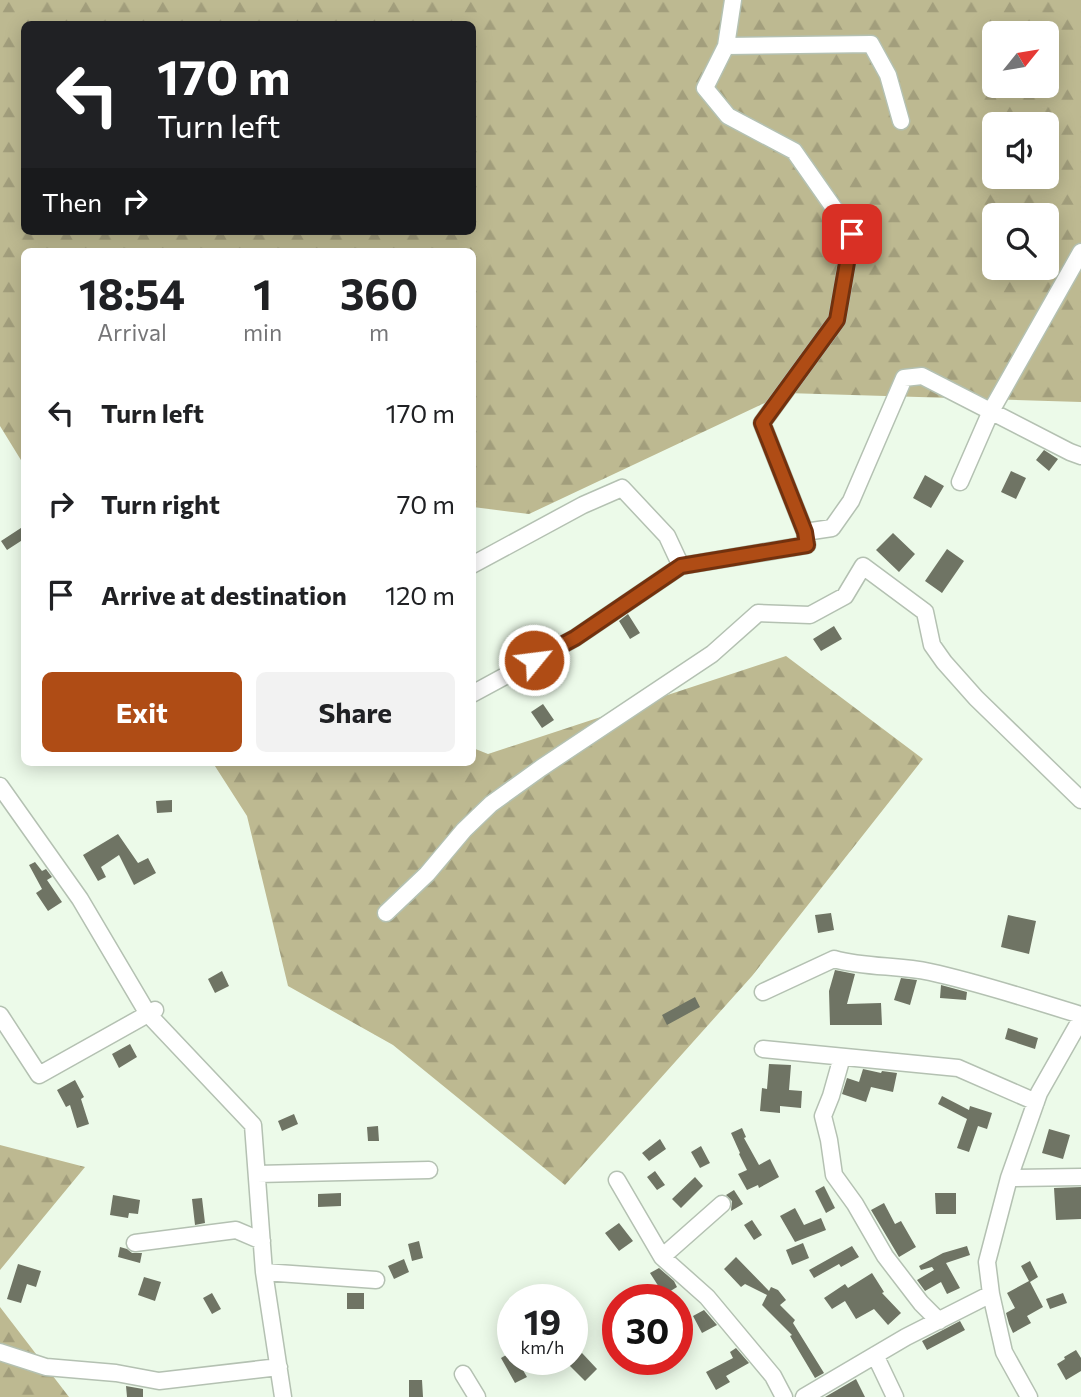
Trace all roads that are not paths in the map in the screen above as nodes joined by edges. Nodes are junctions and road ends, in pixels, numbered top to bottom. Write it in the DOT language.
graph roads {
  1 [pos="733,0"];
  2 [pos="726,46"];
  3 [pos="901,121"];
  4 [pos="1081,252"];
  5 [pos="991,411"];
  6 [pos="1081,456"];
  7 [pos="960,482"];
  8 [pos="805,532"];
  9 [pos="476,563"];
  10 [pos="681,566"];
  11 [pos="476,692"];
  12 [pos="0,786"];
  13 [pos="1081,800"];
  14 [pos="386,913"];
  15 [pos="763,992"];
  16 [pos="152,1011"];
  17 [pos="0,1015"];
  18 [pos="1081,1017"];
  19 [pos="763,1049"];
  20 [pos="842,1057"];
  21 [pos="1036,1102"];
  22 [pos="429,1170"];
  23 [pos="257,1174"];
  24 [pos="1081,1177"];
  25 [pos="1009,1178"];
  26 [pos="617,1180"];
  27 [pos="722,1204"];
  28 [pos="262,1241"];
  29 [pos="135,1243"];
  30 [pos="662,1257"];
  31 [pos="264,1272"];
  32 [pos="376,1280"];
  33 [pos="991,1294"];
  34 [pos="939,1321"];
  35 [pos="0,1352"];
  36 [pos="875,1355"];
  37 [pos="279,1367"];
  38 [pos="463,1374"];
  39 [pos="283,1397"];
  40 [pos="477,1397"];
  41 [pos="784,1397"];
  42 [pos="804,1397"];
  43 [pos="895,1397"];
  44 [pos="1029,1397"];
  1 -- 2 [label="street"];
  2 -- 3 [label="street"];
  2 -- 8 [label="street"];
  4 -- 5 [label="street"];
  5 -- 6 [label="street"];
  5 -- 7 [label="street"];
  5 -- 8 [label="street"];
  8 -- 10 [label="street"];
  9 -- 10 [label="street"];
  10 -- 11 [label="street"];
  12 -- 16 [label="street"];
  13 -- 14 [label="street"];
  15 -- 18 [label="street"];
  16 -- 17 [label="street"];
  16 -- 23 [label="street"];
  18 -- 21 [label="street"];
  19 -- 20 [label="street"];
  20 -- 21 [label="street"];
  20 -- 34 [label="street"];
  21 -- 25 [label="street"];
  22 -- 23 [label="street"];
  23 -- 28 [label="street"];
  24 -- 25 [label="street"];
  25 -- 33 [label="street"];
  26 -- 30 [label="street"];
  27 -- 30 [label="street"];
  28 -- 29 [label="street"];
  28 -- 31 [label="street"];
  30 -- 41 [label="street"];
  31 -- 32 [label="street"];
  31 -- 37 [label="street"];
  33 -- 34 [label="street"];
  33 -- 44 [label="street"];
  34 -- 36 [label="street"];
  35 -- 37 [label="street"];
  36 -- 42 [label="street"];
  36 -- 43 [label="street"];
  37 -- 39 [label="street"];
  38 -- 40 [label="street"];
}
